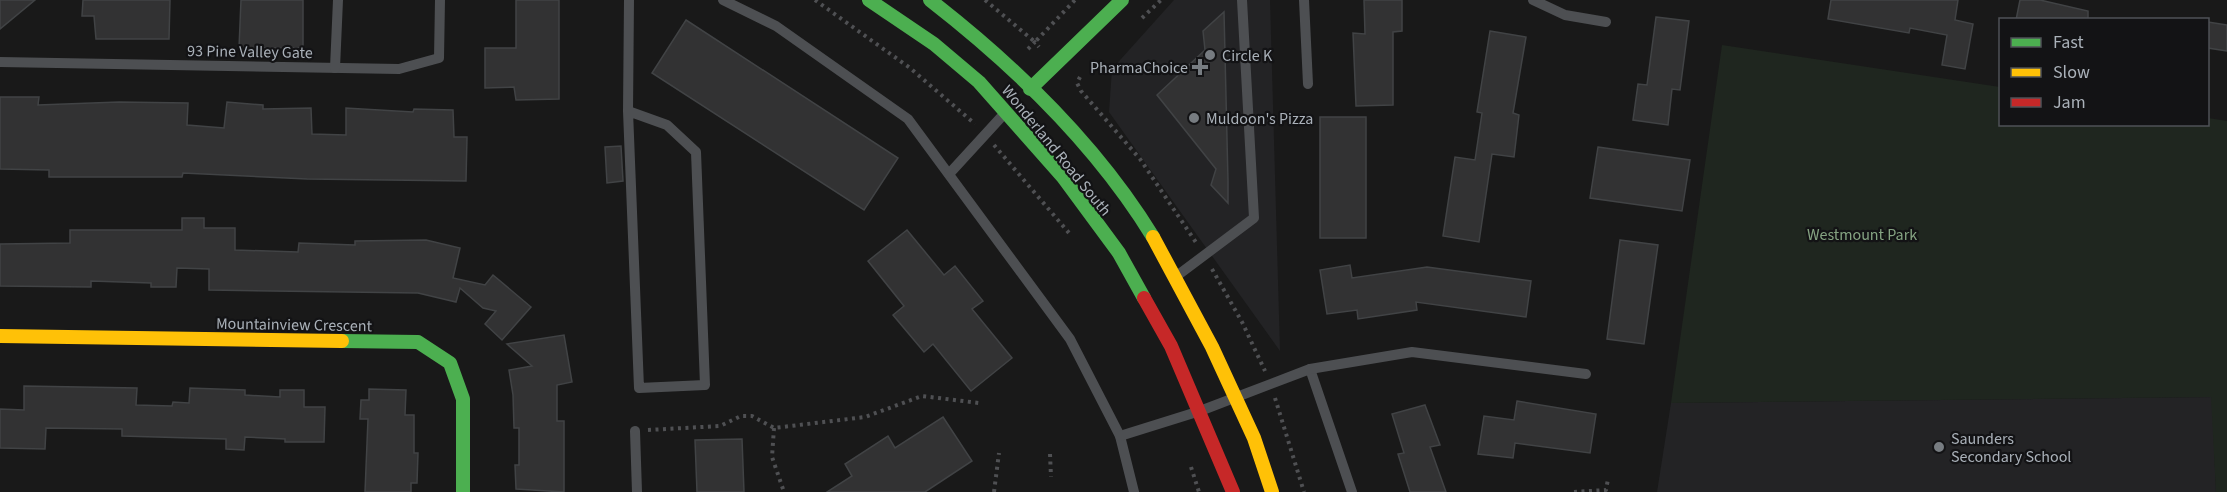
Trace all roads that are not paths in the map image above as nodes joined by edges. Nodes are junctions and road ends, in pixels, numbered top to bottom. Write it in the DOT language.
graph roads {
  1 [pos="338,0"];
  2 [pos="440,0"];
  3 [pos="629,0"];
  4 [pos="723,0"];
  5 [pos="869,0"];
  6 [pos="930,0"];
  7 [pos="1122,0"];
  8 [pos="1242,0"];
  9 [pos="1304,0"];
  10 [pos="1533,0"];
  11 [pos="1606,22"];
  12 [pos="0,62"];
  13 [pos="335,68"];
  14 [pos="1308,84"];
  15 [pos="1018,101"];
  16 [pos="628,111"];
  17 [pos="949,174"];
  18 [pos="1175,277"];
  19 [pos="0,336"];
  20 [pos="1310,369"];
  21 [pos="1586,374"];
  22 [pos="1235,396"];
  23 [pos="1200,411"];
  24 [pos="635,431"];
  25 [pos="1120,436"];
  26 [pos="464,492"];
  27 [pos="637,492"];
  28 [pos="1134,492"];
  29 [pos="1233,492"];
  30 [pos="1272,492"];
  31 [pos="1352,492"];
  1 -- 13 [label="lane"];
  2 -- 13 [label="lane, 93 Pine Valley Gate"];
  3 -- 16 [label="lane"];
  4 -- 17 [label="lane"];
  5 -- 15 [label="main road, Wonderland Road South"];
  6 -- 15 [label="main road, Wonderland Road South"];
  7 -- 15 [label="main road"];
  8 -- 18 [label="lane"];
  9 -- 14 [label="lane"];
  10 -- 11 [label="lane"];
  12 -- 13 [label="lane, 93 Pine Valley Gate"];
  15 -- 17 [label="lane"];
  15 -- 18 [label="main road, Wonderland Road South"];
  15 -- 23 [label="main road, Wonderland Road South"];
  16 -- 16 [label="lane"];
  17 -- 25 [label="lane"];
  18 -- 22 [label="main road, Wonderland Road South"];
  19 -- 26 [label="main road, Mountainview Crescent"];
  20 -- 21 [label="lane"];
  20 -- 22 [label="lane"];
  20 -- 31 [label="lane"];
  22 -- 23 [label="lane"];
  22 -- 30 [label="main road, Wonderland Road South"];
  23 -- 25 [label="lane"];
  23 -- 29 [label="main road, Wonderland Road South"];
  24 -- 27 [label="lane"];
  25 -- 28 [label="lane"];
}
